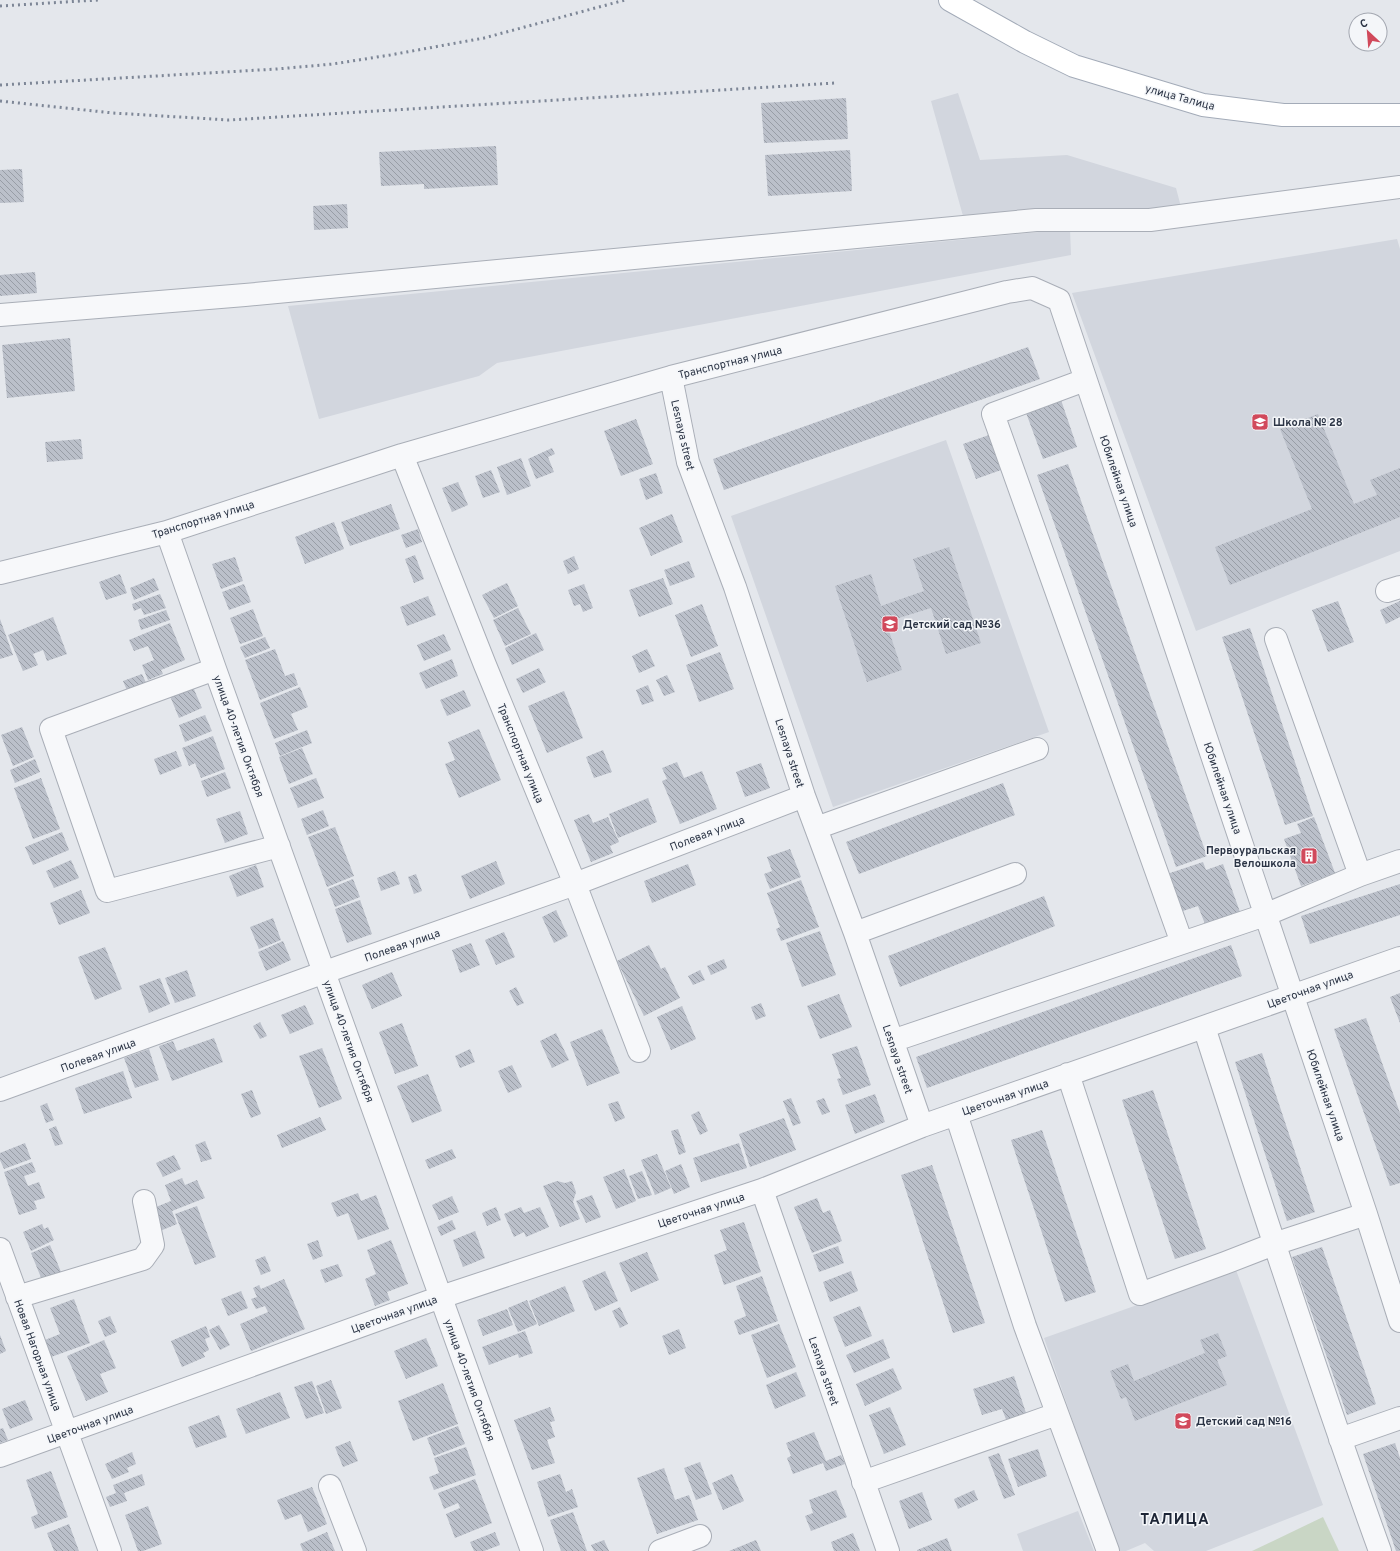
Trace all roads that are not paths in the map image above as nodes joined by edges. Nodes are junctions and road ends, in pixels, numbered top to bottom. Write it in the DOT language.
graph roads {
  1 [pos="950,0"];
  2 [pos="1400,114"];
  3 [pos="1400,188"];
  4 [pos="1059,300"];
  5 [pos="0,315"];
  6 [pos="671,377"];
  7 [pos="1085,380"];
  8 [pos="402,455"];
  9 [pos="167,532"];
  10 [pos="0,573"];
  11 [pos="1276,639"];
  12 [pos="215,669"];
  13 [pos="1037,749"];
  14 [pos="804,796"];
  15 [pos="816,828"];
  16 [pos="279,846"];
  17 [pos="1400,861"];
  18 [pos="1015,874"];
  19 [pos="1360,875"];
  20 [pos="575,884"];
  21 [pos="1265,914"];
  22 [pos="855,933"];
  23 [pos="1182,943"];
  24 [pos="1400,958"];
  25 [pos="325,972"];
  26 [pos="1292,995"];
  27 [pos="1204,1027"];
  28 [pos="892,1041"];
  29 [pos="639,1052"];
  30 [pos="1068,1074"];
  31 [pos="0,1090"];
  32 [pos="956,1114"];
  33 [pos="922,1126"];
  34 [pos="762,1190"];
  35 [pos="144,1201"];
  36 [pos="1366,1214"];
  37 [pos="1274,1244"];
  38 [pos="0,1249"];
  39 [pos="17,1297"];
  40 [pos="441,1297"];
  41 [pos="1400,1321"];
  42 [pos="1057,1414"];
  43 [pos="1400,1418"];
  44 [pos="66,1432"];
  45 [pos="1340,1439"];
  46 [pos="0,1456"];
  47 [pos="863,1482"];
  48 [pos="330,1486"];
  49 [pos="700,1536"];
  50 [pos="110,1551"];
  51 [pos="355,1551"];
  52 [pos="532,1551"];
  53 [pos="660,1551"];
  54 [pos="888,1551"];
  55 [pos="1108,1551"];
  56 [pos="1380,1551"];
  1 -- 2 [label="main road, улица Талица"];
  3 -- 5 [label="street"];
  4 -- 6 [label="street, Транспортная улица"];
  4 -- 7 [label="street, Юбилейная улица"];
  6 -- 8 [label="street, Транспортная улица"];
  6 -- 14 [label="street, Lesnaya street"];
  7 -- 21 [label="street, Юбилейная улица"];
  7 -- 23 [label="street"];
  8 -- 9 [label="street, Транспортная улица"];
  8 -- 20 [label="street, Транспортная улица"];
  9 -- 10 [label="street, Транспортная улица"];
  9 -- 12 [label="street, улица 40-летия Октября"];
  11 -- 19 [label="street"];
  12 -- 16 [label="street, улица 40-летия Октября"];
  12 -- 16 [label="street"];
  13 -- 15 [label="street"];
  14 -- 15 [label="street, Lesnaya street"];
  14 -- 20 [label="street, Полевая улица"];
  15 -- 22 [label="street, Lesnaya street"];
  16 -- 25 [label="street, улица 40-летия Октября"];
  17 -- 19 [label="street"];
  18 -- 22 [label="street"];
  19 -- 21 [label="street"];
  20 -- 25 [label="street, Полевая улица"];
  20 -- 29 [label="street, Транспортная улица"];
  21 -- 23 [label="street"];
  21 -- 26 [label="street, Юбилейная улица"];
  22 -- 28 [label="street, Lesnaya street"];
  23 -- 28 [label="street"];
  24 -- 26 [label="street, Цветочная улица"];
  25 -- 31 [label="street, Полевая улица"];
  25 -- 40 [label="street, улица 40-летия Октября"];
  26 -- 27 [label="street, Цветочная улица"];
  26 -- 36 [label="street, Юбилейная улица"];
  27 -- 30 [label="street, Цветочная улица"];
  27 -- 37 [label="street"];
  28 -- 33 [label="street, Lesnaya street"];
  30 -- 32 [label="street, Цветочная улица"];
  30 -- 37 [label="street"];
  32 -- 33 [label="street, Цветочная улица"];
  32 -- 42 [label="street"];
  33 -- 34 [label="street, Цветочная улица"];
  34 -- 40 [label="street, Цветочная улица"];
  34 -- 47 [label="street, Lesnaya street"];
  35 -- 39 [label="street"];
  36 -- 37 [label="street"];
  36 -- 41 [label="street, Юбилейная улица"];
  37 -- 45 [label="street"];
  38 -- 39 [label="street, Новая Нагорная улица"];
  39 -- 44 [label="street, Новая Нагорная улица"];
  40 -- 44 [label="street, Цветочная улица"];
  40 -- 52 [label="street, улица 40-летия Октября"];
  42 -- 47 [label="street"];
  42 -- 55 [label="street"];
  43 -- 45 [label="street"];
  44 -- 46 [label="street, Цветочная улица"];
  44 -- 50 [label="street, Новая Нагорная улица"];
  45 -- 56 [label="street"];
  47 -- 54 [label="street, Lesnaya street"];
  48 -- 51 [label="street"];
  49 -- 53 [label="street"];
}
